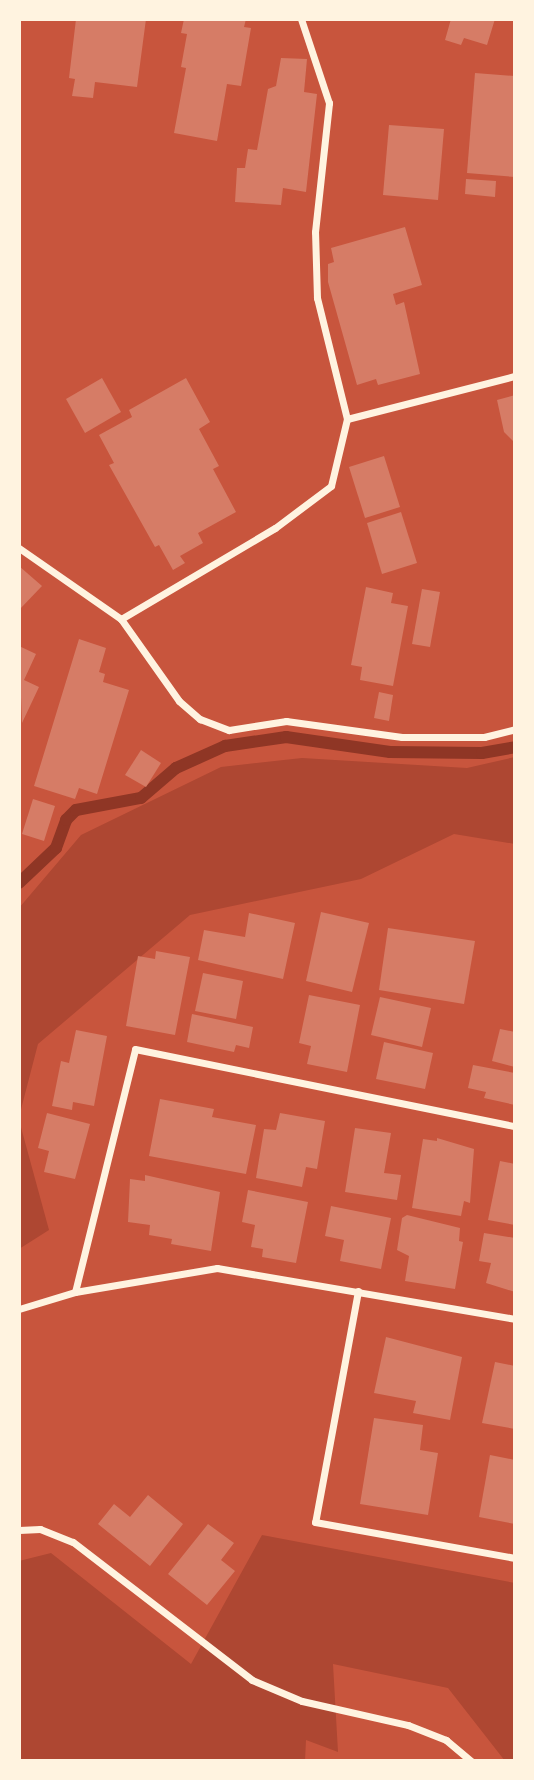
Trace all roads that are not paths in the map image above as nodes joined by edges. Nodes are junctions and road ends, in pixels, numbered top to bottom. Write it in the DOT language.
graph roads {
  1 [pos="301,19"];
  2 [pos="515,376"];
  3 [pos="346,419"];
  4 [pos="19,548"];
  5 [pos="121,620"];
  6 [pos="515,729"];
  7 [pos="515,1126"];
  8 [pos="358,1291"];
  9 [pos="75,1292"];
  10 [pos="19,1309"];
  11 [pos="515,1319"];
  12 [pos="19,1530"];
  13 [pos="515,1558"];
  14 [pos="471,1761"];
  1 -- 3 [label="street"];
  2 -- 3 [label="street"];
  3 -- 5 [label="street"];
  4 -- 5 [label="street"];
  5 -- 6 [label="street"];
  7 -- 9 [label="street"];
  8 -- 9 [label="street"];
  8 -- 11 [label="street"];
  8 -- 13 [label="street"];
  9 -- 10 [label="street"];
  12 -- 14 [label="street"];
}
